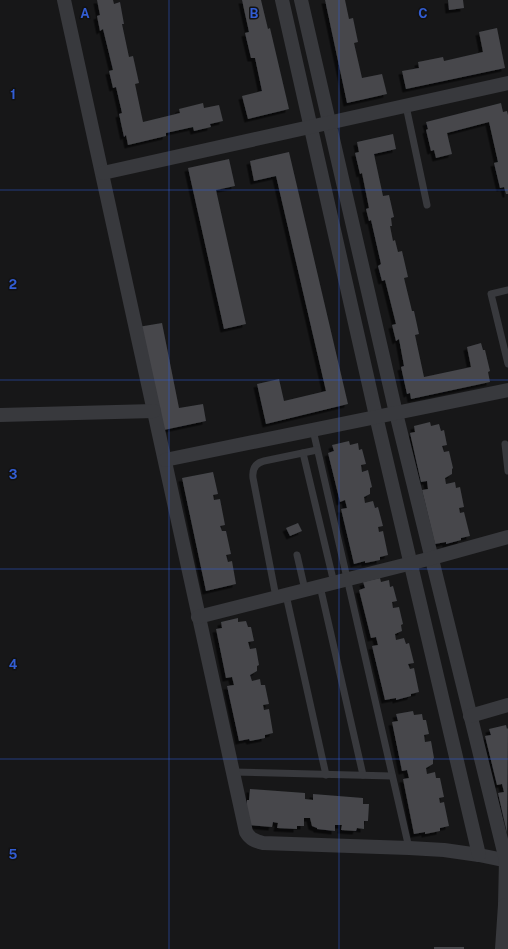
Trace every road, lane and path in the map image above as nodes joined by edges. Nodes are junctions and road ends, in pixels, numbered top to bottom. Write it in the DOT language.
graph roads {
  1 [pos="64,0"];
  2 [pos="282,0"];
  3 [pos="301,0"];
  4 [pos="508,83"];
  5 [pos="406,106"];
  6 [pos="329,122"];
  7 [pos="311,127"];
  8 [pos="103,173"];
  9 [pos="427,205"];
  10 [pos="508,290"];
  11 [pos="508,364"];
  12 [pos="508,390"];
  13 [pos="154,411"];
  14 [pos="396,412"];
  15 [pos="0,415"];
  16 [pos="376,416"];
  17 [pos="313,430"];
  18 [pos="505,444"];
  19 [pos="317,450"];
  20 [pos="303,453"];
  21 [pos="165,460"];
  22 [pos="508,471"];
  23 [pos="508,537"];
  24 [pos="297,555"];
  25 [pos="432,558"];
  26 [pos="411,564"];
  27 [pos="334,583"];
  28 [pos="306,590"];
  29 [pos="282,596"];
  30 [pos="198,617"];
  31 [pos="508,705"];
  32 [pos="470,716"];
  33 [pos="233,772"];
  34 [pos="326,775"];
  35 [pos="363,776"];
  36 [pos="392,776"];
  37 [pos="409,848"];
  38 [pos="479,855"];
  39 [pos="507,861"];
  40 [pos="506,905"];
  41 [pos="502,949"];
  1 -- 8 [label="street"];
  2 -- 7 [label="street"];
  3 -- 6 [label="street"];
  4 -- 5 [label="street"];
  5 -- 6 [label="street"];
  5 -- 9 [label="lane"];
  6 -- 7 [label="street"];
  6 -- 14 [label="street"];
  7 -- 8 [label="street"];
  7 -- 16 [label="street"];
  8 -- 13 [label="street"];
  10 -- 11 [label="lane"];
  12 -- 14 [label="street"];
  13 -- 15 [label="street"];
  13 -- 21 [label="street"];
  14 -- 16 [label="street"];
  14 -- 25 [label="street"];
  16 -- 17 [label="street"];
  16 -- 26 [label="street"];
  17 -- 19 [label="lane"];
  17 -- 21 [label="street"];
  18 -- 22 [label="lane"];
  19 -- 20 [label="lane"];
  19 -- 27 [label="lane"];
  20 -- 27 [label="lane"];
  20 -- 29 [label="lane"];
  21 -- 30 [label="street"];
  23 -- 25 [label="street"];
  24 -- 28 [label="lane"];
  25 -- 26 [label="street"];
  25 -- 32 [label="street"];
  26 -- 27 [label="street"];
  26 -- 38 [label="street"];
  27 -- 28 [label="street"];
  27 -- 35 [label="lane"];
  27 -- 36 [label="lane"];
  28 -- 29 [label="street"];
  29 -- 30 [label="street"];
  29 -- 34 [label="lane"];
  30 -- 33 [label="street"];
  31 -- 32 [label="street"];
  32 -- 39 [label="street"];
  33 -- 34 [label="lane"];
  33 -- 37 [label="street"];
  34 -- 35 [label="lane"];
  35 -- 36 [label="lane"];
  36 -- 37 [label="lane"];
  37 -- 38 [label="street"];
  38 -- 39 [label="street"];
  39 -- 40 [label="street"];
  40 -- 41 [label="street"];
}
